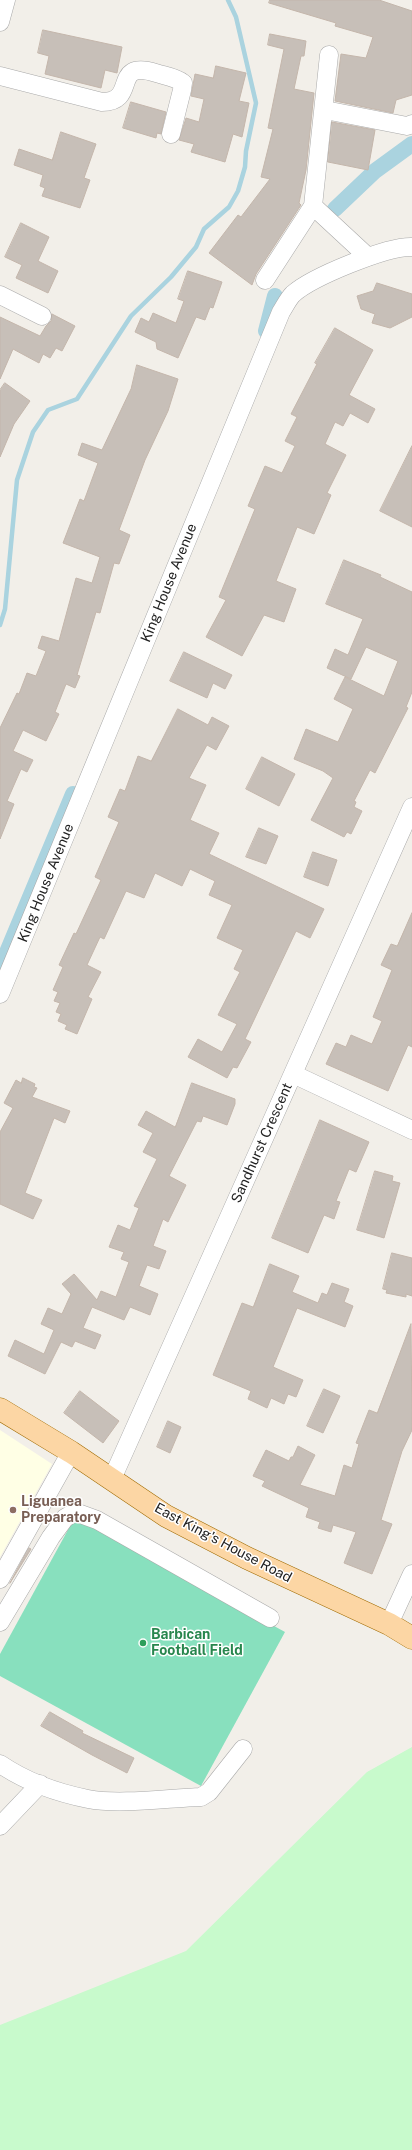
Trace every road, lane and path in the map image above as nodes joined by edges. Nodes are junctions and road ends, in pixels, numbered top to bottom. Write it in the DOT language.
graph roads {
  1 [pos="6,0"];
  2 [pos="0,22"];
  3 [pos="329,54"];
  4 [pos="0,76"];
  5 [pos="325,110"];
  6 [pos="412,124"];
  7 [pos="171,134"];
  8 [pos="313,206"];
  9 [pos="412,247"];
  10 [pos="368,258"];
  11 [pos="265,280"];
  12 [pos="0,295"];
  13 [pos="42,316"];
  14 [pos="412,806"];
  15 [pos="0,994"];
  16 [pos="293,1074"];
  17 [pos="412,1130"];
  18 [pos="0,1409"];
  19 [pos="71,1452"];
  20 [pos="112,1479"];
  21 [pos="412,1574"];
  22 [pos="0,1579"];
  23 [pos="270,1618"];
  24 [pos="0,1622"];
  25 [pos="389,1624"];
  26 [pos="412,1638"];
  27 [pos="243,1749"];
  28 [pos="0,1764"];
  29 [pos="40,1784"];
  30 [pos="0,1826"];
  1 -- 2 [label="street"];
  3 -- 5 [label="street"];
  4 -- 7 [label="street"];
  5 -- 6 [label="street"];
  5 -- 8 [label="street"];
  8 -- 10 [label="street"];
  8 -- 11 [label="street"];
  9 -- 10 [label="street, King House Avenue"];
  10 -- 15 [label="street, King House Avenue"];
  12 -- 13 [label="street"];
  14 -- 16 [label="street, Sandhurst Crescent"];
  16 -- 17 [label="street"];
  16 -- 20 [label="street, Sandhurst Crescent"];
  18 -- 19 [label="main road, East King's House Road"];
  19 -- 20 [label="main road, East King's House Road"];
  19 -- 22 [label="street"];
  20 -- 25 [label="main road, East King's House Road"];
  21 -- 25 [label="street"];
  23 -- 24 [label="street"];
  25 -- 26 [label="main road, East King's House Road"];
  27 -- 29 [label="street"];
  28 -- 29 [label="street"];
  29 -- 30 [label="street"];
}
